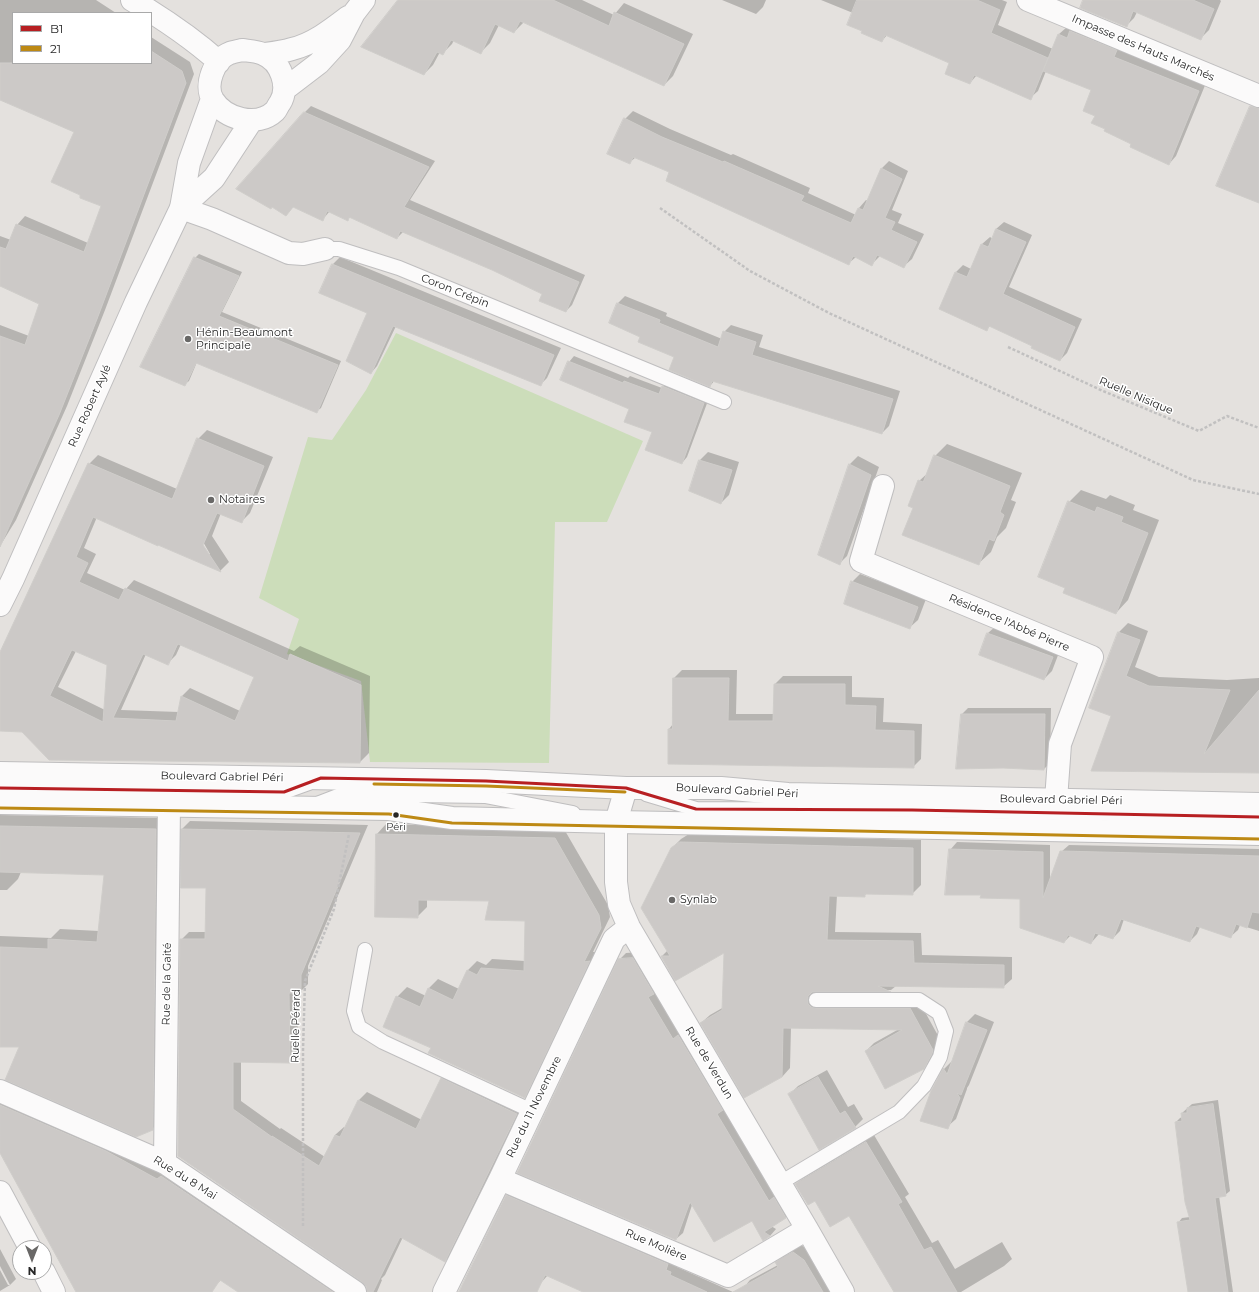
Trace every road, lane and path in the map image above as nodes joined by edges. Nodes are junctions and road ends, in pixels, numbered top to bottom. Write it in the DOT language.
graph roads {
  1 [pos="132,0"];
  2 [pos="1028,0"];
  3 [pos="359,6"];
  4 [pos="152,12"];
  5 [pos="152,12"];
  6 [pos="264,54"];
  7 [pos="219,62"];
  8 [pos="285,88"];
  9 [pos="1259,96"];
  10 [pos="212,99"];
  11 [pos="252,120"];
  12 [pos="181,208"];
  13 [pos="660,208"];
  14 [pos="325,249"];
  15 [pos="1008,347"];
  16 [pos="724,402"];
  17 [pos="1259,428"];
  18 [pos="884,486"];
  19 [pos="1259,494"];
  20 [pos="0,605"];
  21 [pos="0,772"];
  22 [pos="321,778"];
  23 [pos="0,788"];
  24 [pos="626,788"];
  25 [pos="1056,800"];
  26 [pos="0,803"];
  27 [pos="1259,804"];
  28 [pos="169,805"];
  29 [pos="307,808"];
  30 [pos="355,808"];
  31 [pos="1259,817"];
  32 [pos="616,822"];
  33 [pos="1259,834"];
  34 [pos="629,927"];
  35 [pos="364,950"];
  36 [pos="816,1000"];
  37 [pos="0,1091"];
  38 [pos="532,1111"];
  39 [pos="165,1163"];
  40 [pos="500,1179"];
  41 [pos="780,1183"];
  42 [pos="0,1192"];
  43 [pos="807,1229"];
  44 [pos="26,1240"];
  45 [pos="291,1248"];
  46 [pos="48,1280"];
  47 [pos="54,1292"];
  48 [pos="355,1292"];
  49 [pos="444,1292"];
  50 [pos="843,1292"];
  1 -- 4 [label="main road"];
  2 -- 9 [label="main road, Impasse des Hauts Marchés"];
  3 -- 6 [label="main road"];
  3 -- 8 [label="main road"];
  5 -- 7 [label="main road"];
  6 -- 7 [label="main road"];
  6 -- 8 [label="main road"];
  7 -- 10 [label="main road"];
  8 -- 11 [label="main road"];
  10 -- 11 [label="main road"];
  10 -- 12 [label="main road, Rue Robert Aylé"];
  11 -- 12 [label="main road, Rue Robert Aylé"];
  12 -- 14 [label="main road, Coron Crépin"];
  12 -- 20 [label="main road, Rue Robert Aylé"];
  13 -- 19 [label="path"];
  14 -- 16 [label="lane, Coron Crépin"];
  15 -- 17 [label="path, Ruelle Nisique"];
  18 -- 25 [label="main road, Résidence l'Abbé Pierre"];
  21 -- 22 [label="main road, Boulevard Gabriel Péri"];
  22 -- 23 [label="lane"];
  22 -- 24 [label="main road, Boulevard Gabriel Péri"];
  24 -- 25 [label="main road, Boulevard Gabriel Péri"];
  24 -- 31 [label="lane"];
  24 -- 32 [label="main road, Rue de Verdun"];
  25 -- 27 [label="main road, Boulevard Gabriel Péri"];
  26 -- 28 [label="main road"];
  28 -- 29 [label="main road"];
  28 -- 39 [label="main road, Rue de la Gaité"];
  29 -- 30 [label="main road"];
  29 -- 32 [label="lane"];
  30 -- 32 [label="main road"];
  30 -- 45 [label="path, Ruelle Pérard"];
  32 -- 33 [label="main road"];
  32 -- 34 [label="main road, Rue de Verdun"];
  34 -- 38 [label="main road, Rue du 11 Novembre"];
  34 -- 41 [label="main road, Rue de Verdun"];
  35 -- 38 [label="lane"];
  36 -- 41 [label="lane"];
  37 -- 39 [label="main road, Rue du 8 Mai"];
  38 -- 40 [label="main road, Rue du 11 Novembre"];
  39 -- 45 [label="main road, Rue du 8 Mai"];
  40 -- 43 [label="main road, Rue Molière"];
  40 -- 49 [label="main road, Rue du 11 Novembre"];
  41 -- 43 [label="main road, Rue de Verdun"];
  42 -- 44 [label="main road"];
  43 -- 50 [label="main road, Rue de Verdun"];
  45 -- 48 [label="main road, Rue du 8 Mai"];
  46 -- 47 [label="main road"];
}
